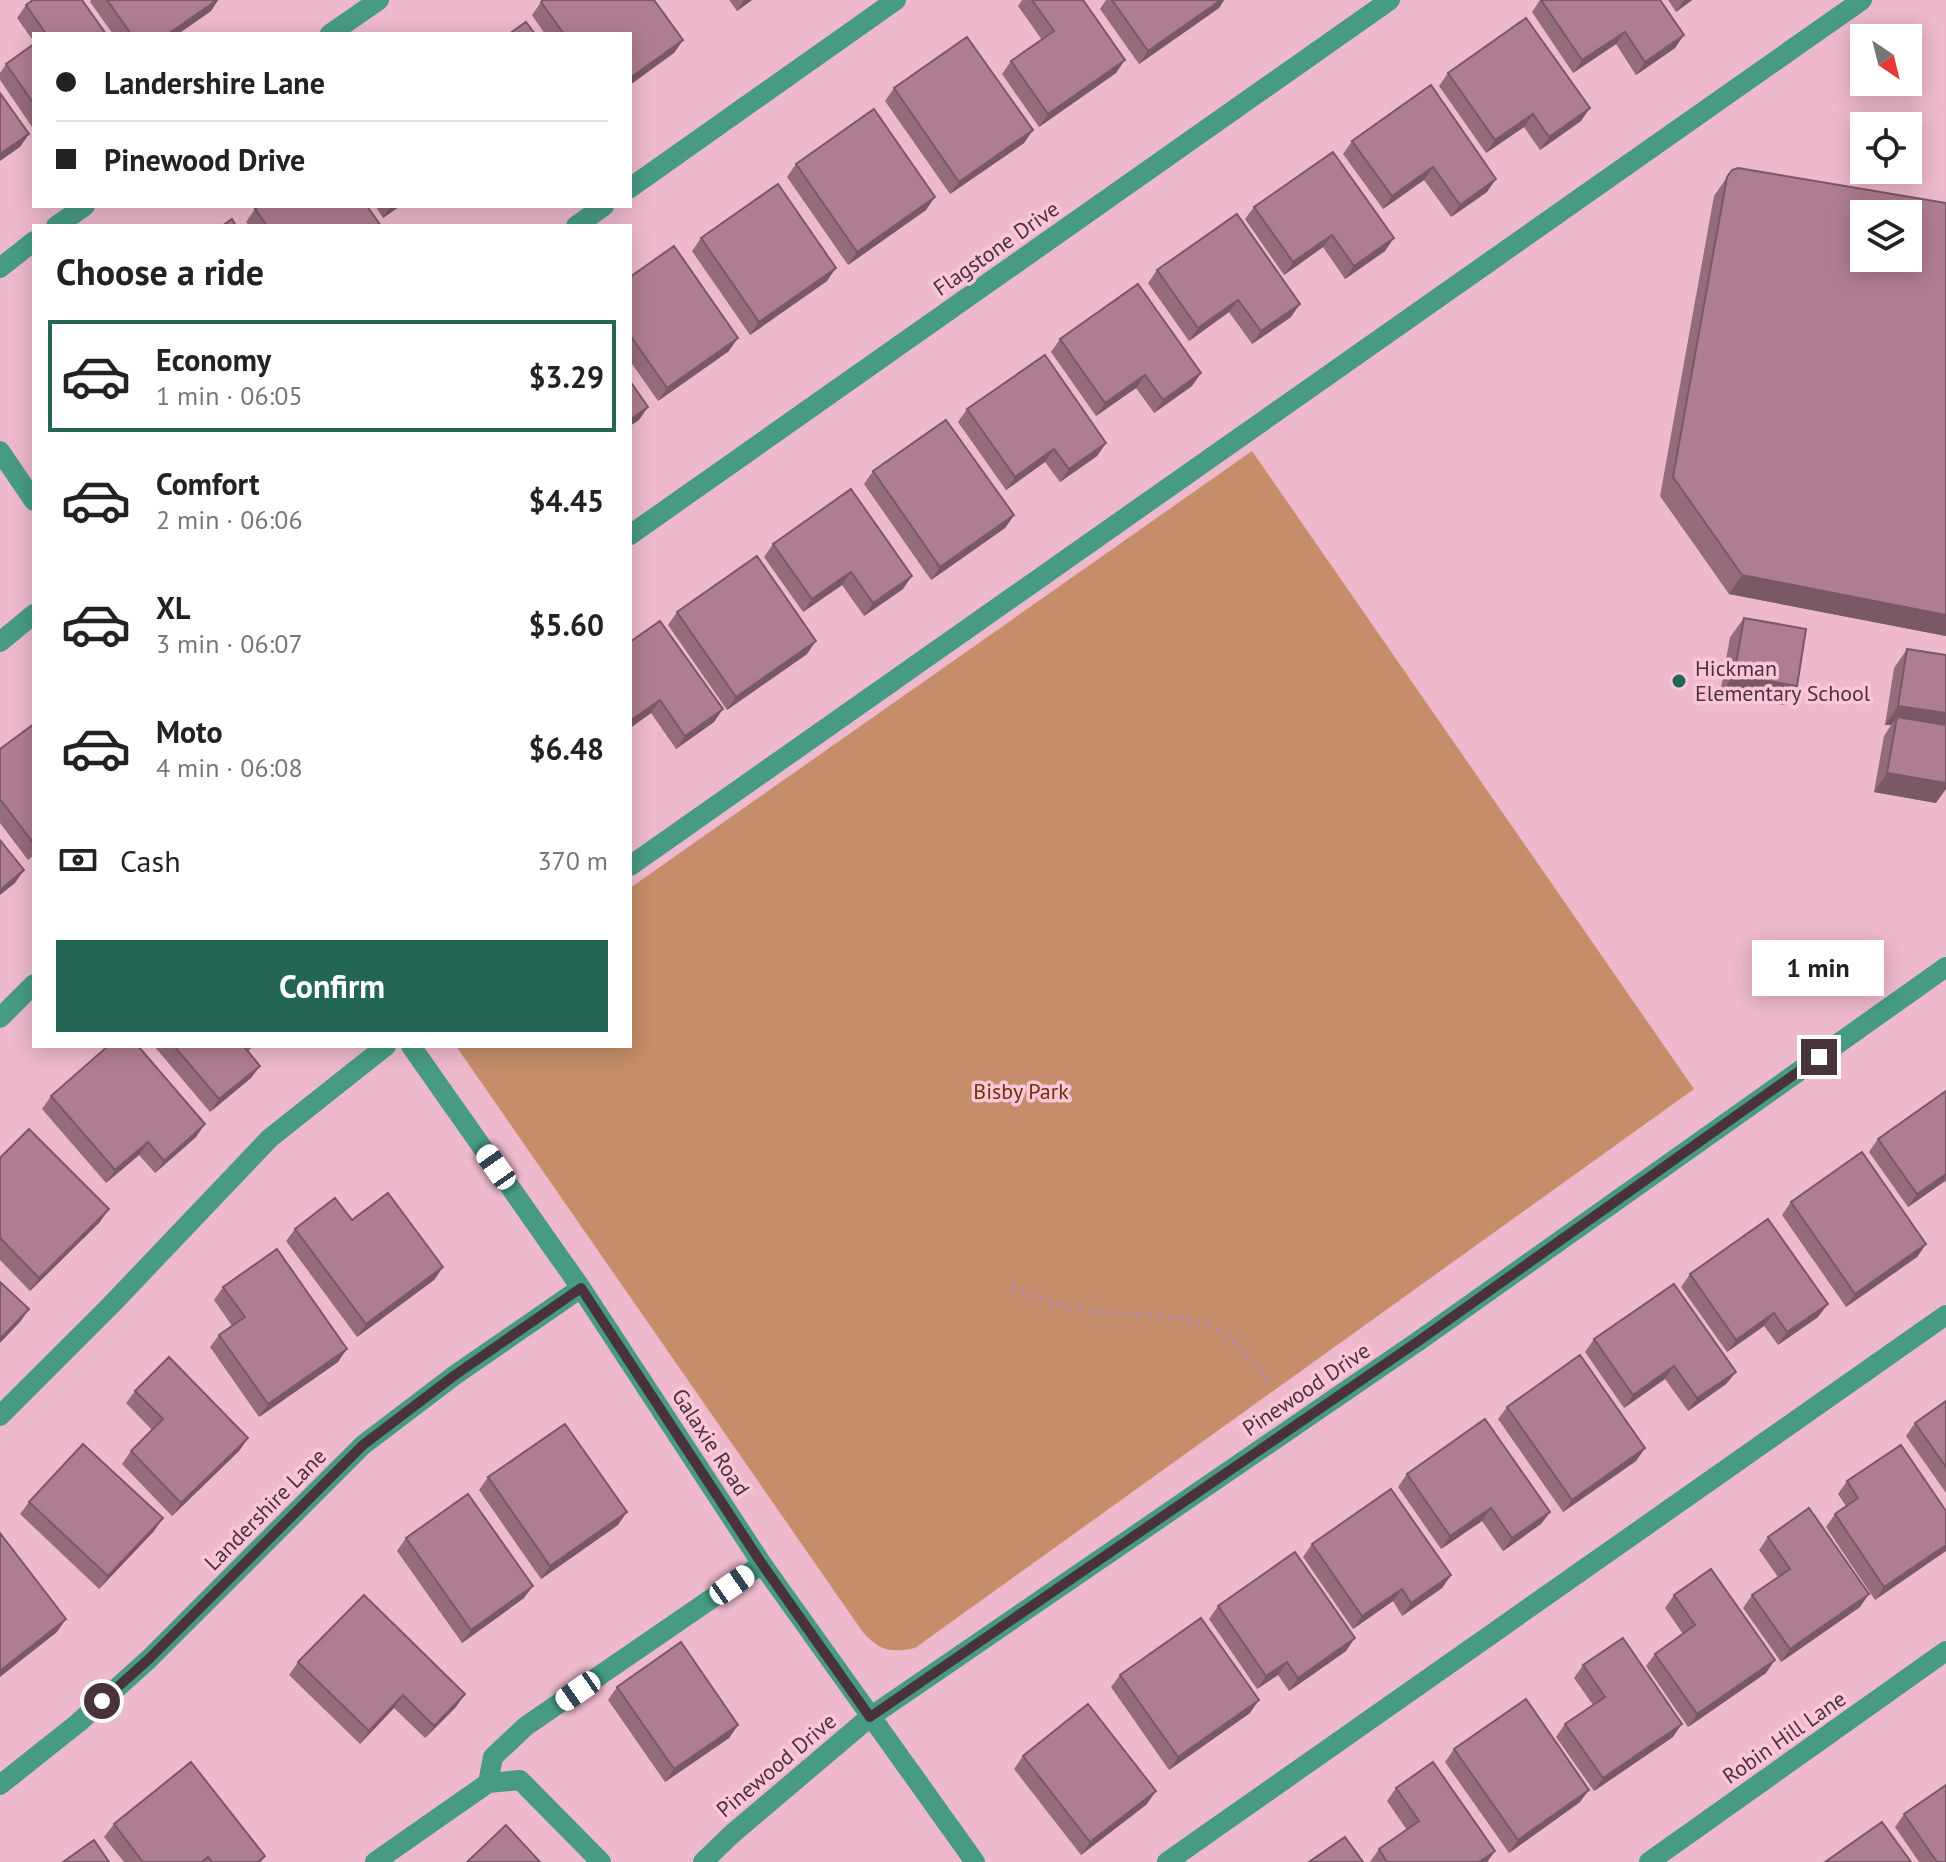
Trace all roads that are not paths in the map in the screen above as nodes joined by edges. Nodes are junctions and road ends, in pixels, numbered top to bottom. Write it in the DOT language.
graph roads {
  1 [pos="379,0"];
  2 [pos="896,0"];
  3 [pos="1390,0"];
  4 [pos="1862,0"];
  5 [pos="333,32"];
  6 [pos="632,187"];
  7 [pos="82,208"];
  8 [pos="601,208"];
  9 [pos="59,224"];
  10 [pos="579,224"];
  11 [pos="32,243"];
  12 [pos="0,268"];
  13 [pos="0,451"];
  14 [pos="32,498"];
  15 [pos="632,534"];
  16 [pos="32,616"];
  17 [pos="0,642"];
  18 [pos="632,865"];
  19 [pos="1946,967"];
  20 [pos="32,986"];
  21 [pos="0,1018"];
  22 [pos="383,1048"];
  23 [pos="412,1048"];
  24 [pos="581,1288"];
  25 [pos="1946,1315"];
  26 [pos="0,1416"];
  27 [pos="762,1564"];
  28 [pos="1946,1651"];
  29 [pos="870,1717"];
  30 [pos="488,1783"];
  31 [pos="0,1785"];
  32 [pos="375,1862"];
  33 [pos="601,1862"];
  34 [pos="703,1862"];
  35 [pos="975,1862"];
  36 [pos="1167,1862"];
  37 [pos="1649,1862"];
  1 -- 5 [label="street"];
  2 -- 6 [label="street"];
  3 -- 15 [label="street, Flagstone Drive"];
  4 -- 18 [label="street"];
  7 -- 9 [label="street"];
  8 -- 10 [label="street"];
  11 -- 12 [label="street"];
  13 -- 14 [label="street"];
  16 -- 17 [label="street"];
  19 -- 29 [label="street, Pinewood Drive"];
  20 -- 21 [label="street"];
  22 -- 26 [label="street"];
  23 -- 24 [label="street, Galaxie Road"];
  24 -- 27 [label="street, Galaxie Road"];
  24 -- 31 [label="street, Landershire Lane"];
  25 -- 36 [label="street"];
  27 -- 29 [label="street, Galaxie Road"];
  27 -- 30 [label="street"];
  28 -- 37 [label="street, Robin Hill Lane"];
  29 -- 34 [label="street, Pinewood Drive"];
  29 -- 35 [label="street, Galaxie Road"];
  30 -- 32 [label="street"];
  30 -- 33 [label="street"];
}
